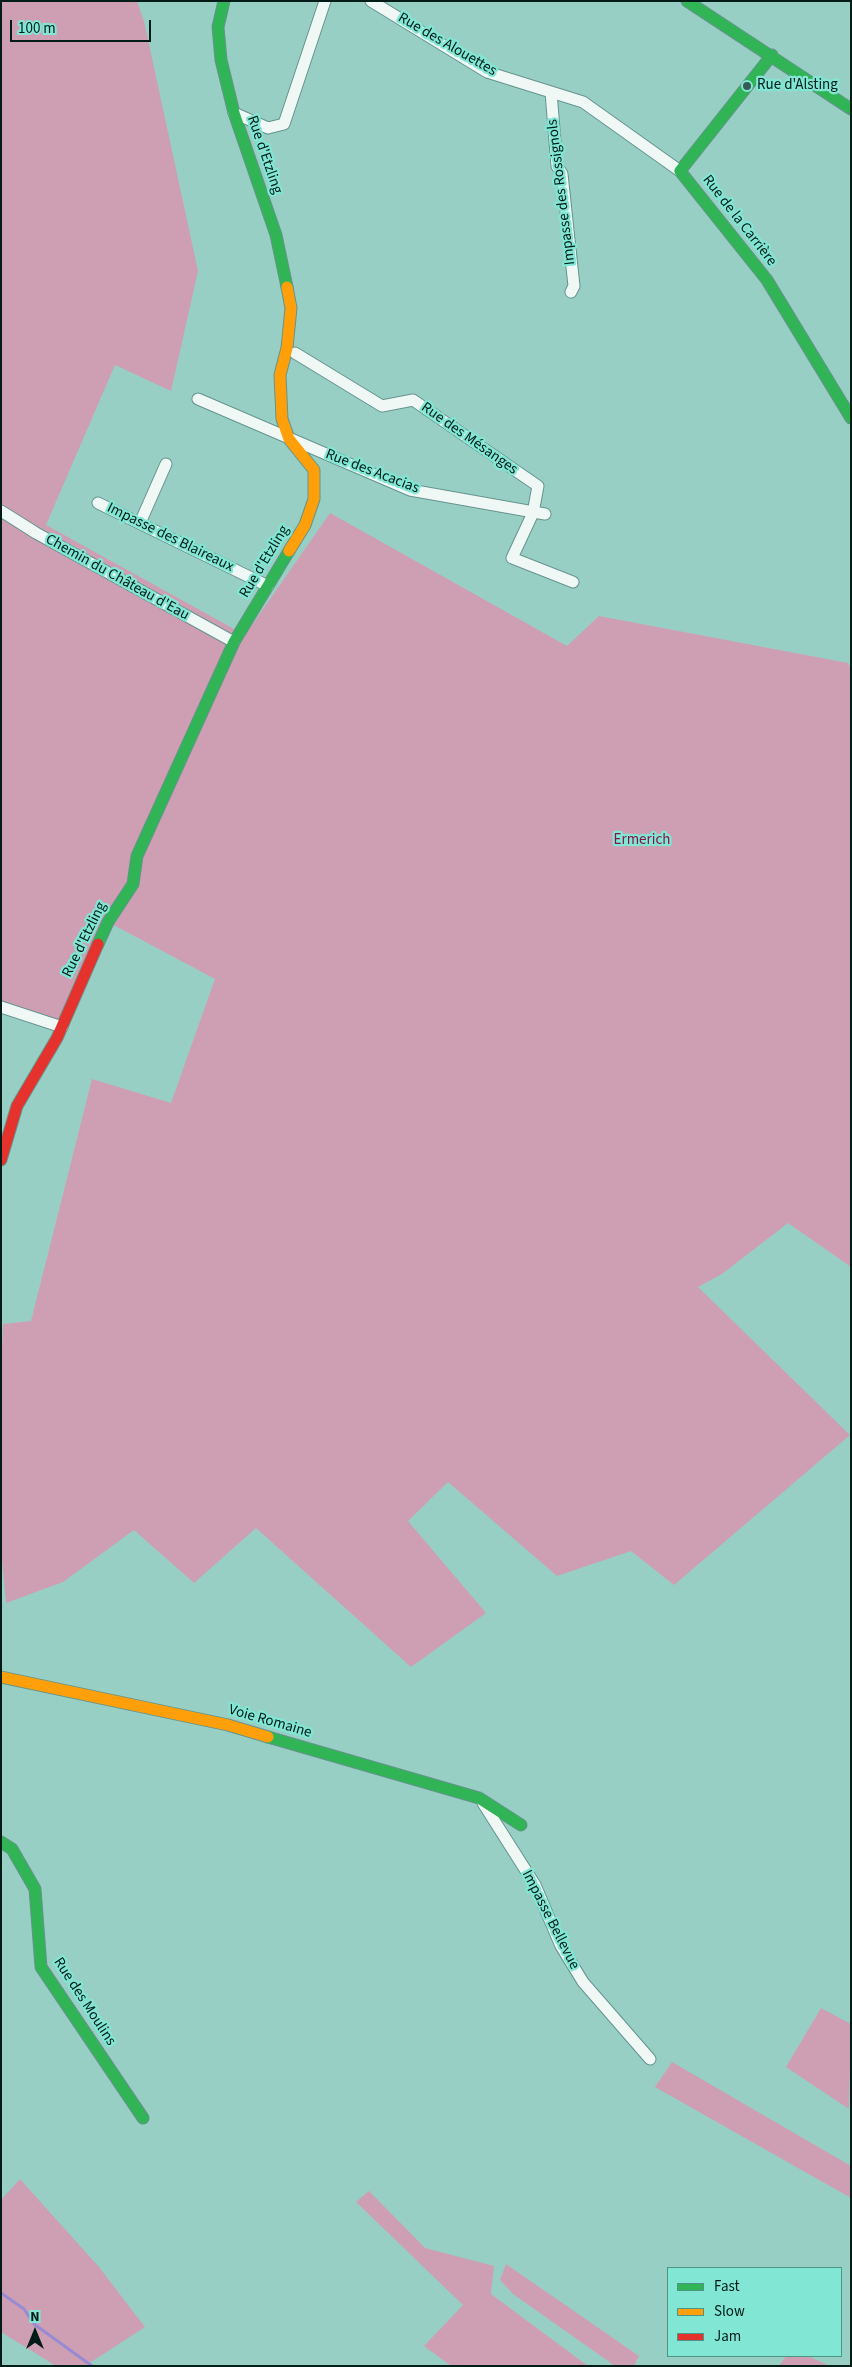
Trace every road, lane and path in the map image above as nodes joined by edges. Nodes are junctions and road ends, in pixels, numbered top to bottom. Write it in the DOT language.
graph roads {
  1 [pos="224,1"];
  2 [pos="325,1"];
  3 [pos="372,1"];
  4 [pos="687,1"];
  5 [pos="772,55"];
  6 [pos="551,92"];
  7 [pos="851,109"];
  8 [pos="234,113"];
  9 [pos="680,171"];
  10 [pos="571,292"];
  11 [pos="295,353"];
  12 [pos="198,399"];
  13 [pos="851,418"];
  14 [pos="289,439"];
  15 [pos="166,464"];
  16 [pos="98,503"];
  17 [pos="1,511"];
  18 [pos="539,514"];
  19 [pos="140,523"];
  20 [pos="573,582"];
  21 [pos="268,586"];
  22 [pos="234,642"];
  23 [pos="1,1007"];
  24 [pos="62,1027"];
  25 [pos="1,1160"];
  26 [pos="1,1677"];
  27 [pos="479,1798"];
  28 [pos="521,1825"];
  29 [pos="1,1842"];
  30 [pos="650,2059"];
  31 [pos="144,2118"];
  1 -- 8 [label="street, Rue d'Etzling"];
  2 -- 8 [label="street"];
  3 -- 6 [label="street, Rue des Alouettes"];
  4 -- 5 [label="street"];
  5 -- 7 [label="street"];
  5 -- 9 [label="street, Rue de la Carrière"];
  6 -- 9 [label="street, Rue des Alouettes"];
  6 -- 10 [label="street, Impasse des Rossignols"];
  8 -- 14 [label="street, Rue d'Etzling"];
  9 -- 13 [label="street, Rue de la Carrière"];
  11 -- 18 [label="street, Rue des Mésanges"];
  12 -- 14 [label="street, Rue des Acacias"];
  14 -- 18 [label="street, Rue des Acacias"];
  14 -- 21 [label="street, Rue d'Etzling"];
  15 -- 19 [label="street"];
  16 -- 19 [label="street, Impasse des Blaireaux"];
  17 -- 22 [label="street, Chemin du Château d'Eau"];
  18 -- 20 [label="street"];
  19 -- 21 [label="street, Impasse des Blaireaux"];
  21 -- 22 [label="street, Rue d'Etzling"];
  22 -- 24 [label="street, Rue d'Etzling"];
  23 -- 24 [label="street"];
  24 -- 25 [label="street, Rue d'Etzling"];
  26 -- 27 [label="street, Voie Romaine"];
  27 -- 28 [label="street, Voie Romaine"];
  27 -- 30 [label="street, Impasse Bellevue"];
  29 -- 31 [label="street, Rue des Moulins"];
}
